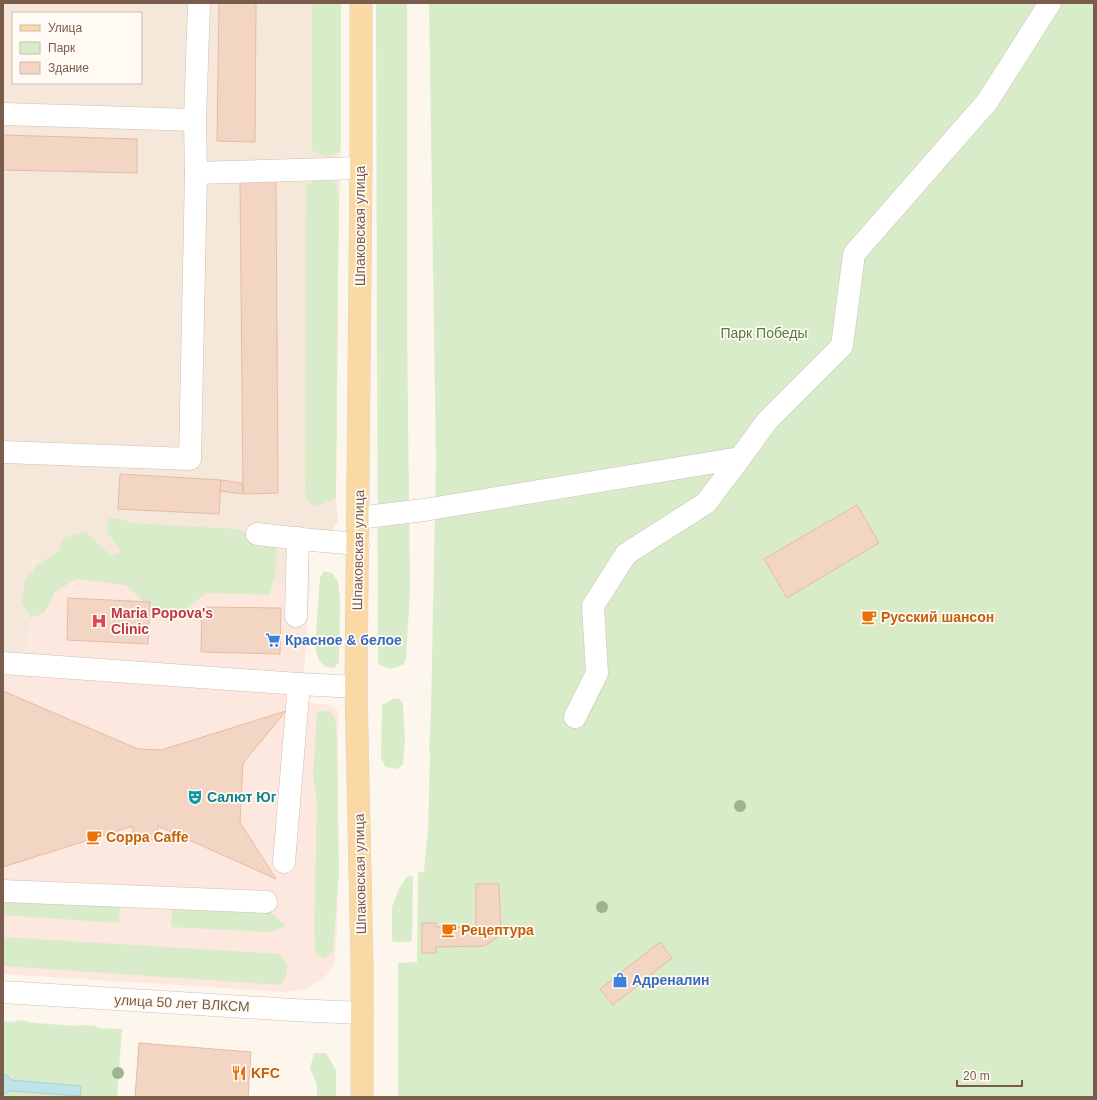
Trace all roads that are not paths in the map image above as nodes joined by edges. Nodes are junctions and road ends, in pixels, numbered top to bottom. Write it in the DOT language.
graph roads {
  1 [pos="199,3"];
  2 [pos="361,3"];
  3 [pos="1050,3"];
  4 [pos="3,114"];
  5 [pos="195,120"];
  6 [pos="361,168"];
  7 [pos="196,173"];
  8 [pos="3,452"];
  9 [pos="740,458"];
  10 [pos="358,518"];
  11 [pos="257,534"];
  12 [pos="298,538"];
  13 [pos="358,544"];
  14 [pos="296,616"];
  15 [pos="3,663"];
  16 [pos="299,684"];
  17 [pos="356,687"];
  18 [pos="575,717"];
  19 [pos="284,862"];
  20 [pos="3,891"];
  21 [pos="266,902"];
  22 [pos="3,992"];
  23 [pos="362,1013"];
  24 [pos="362,1097"];
  1 -- 5 [label="street"];
  2 -- 6 [label="main road, Шпаковская улица"];
  3 -- 9 [label="street"];
  4 -- 5 [label="street"];
  5 -- 7 [label="street"];
  6 -- 7 [label="street"];
  6 -- 10 [label="main road, Шпаковская улица"];
  7 -- 8 [label="street"];
  9 -- 10 [label="street"];
  9 -- 18 [label="street"];
  10 -- 13 [label="main road, Шпаковская улица"];
  11 -- 12 [label="street"];
  12 -- 13 [label="street"];
  12 -- 14 [label="street"];
  13 -- 17 [label="main road, Шпаковская улица"];
  15 -- 16 [label="street"];
  16 -- 17 [label="street"];
  16 -- 19 [label="street"];
  17 -- 23 [label="main road, Шпаковская улица"];
  20 -- 21 [label="street"];
  22 -- 23 [label="street, улица 50 лет ВЛКСМ"];
  23 -- 24 [label="main road, Шпаковская улица"];
}
